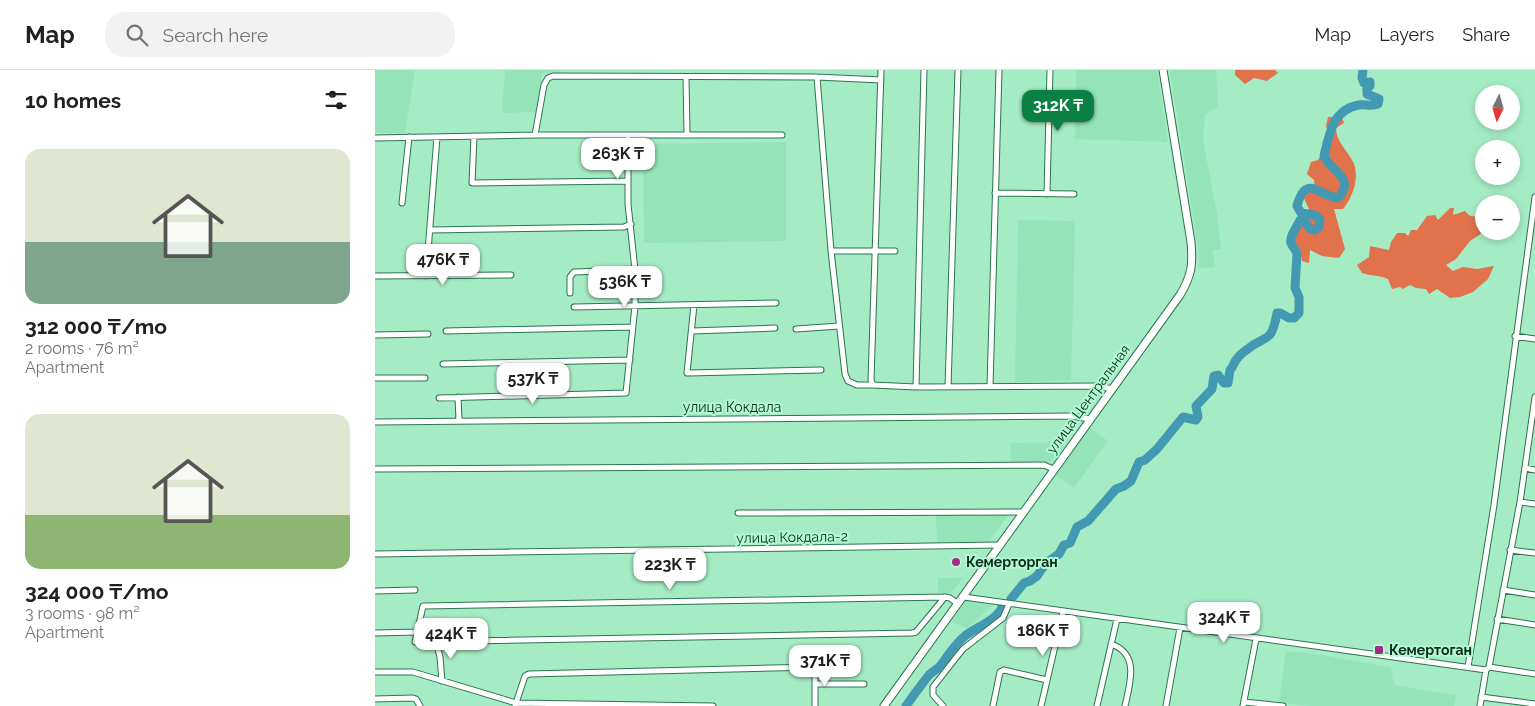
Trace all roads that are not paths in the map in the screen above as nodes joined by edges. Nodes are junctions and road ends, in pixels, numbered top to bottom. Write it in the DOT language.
graph roads {
  1 [pos="813,70"];
  2 [pos="881,70"];
  3 [pos="924,70"];
  4 [pos="958,70"];
  5 [pos="999,70"];
  6 [pos="1050,70"];
  7 [pos="1163,70"];
  8 [pos="686,77"];
  9 [pos="815,77"];
  10 [pos="881,80"];
  11 [pos="628,135"];
  12 [pos="687,135"];
  13 [pos="474,136"];
  14 [pos="535,136"];
  15 [pos="782,136"];
  16 [pos="437,137"];
  17 [pos="375,138"];
  18 [pos="409,138"];
  19 [pos="628,181"];
  20 [pos="995,193"];
  21 [pos="1047,194"];
  22 [pos="1074,194"];
  23 [pos="1535,197"];
  24 [pos="402,203"];
  25 [pos="631,224"];
  26 [pos="430,230"];
  27 [pos="831,251"];
  28 [pos="876,251"];
  29 [pos="895,251"];
  30 [pos="635,270"];
  31 [pos="511,275"];
  32 [pos="375,276"];
  33 [pos="426,276"];
  34 [pos="570,293"];
  35 [pos="776,302"];
  36 [pos="694,305"];
  37 [pos="635,306"];
  38 [pos="574,307"];
  39 [pos="839,326"];
  40 [pos="632,327"];
  41 [pos="775,328"];
  42 [pos="796,329"];
  43 [pos="445,331"];
  44 [pos="691,331"];
  45 [pos="428,334"];
  46 [pos="375,335"];
  47 [pos="1515,336"];
  48 [pos="1535,339"];
  49 [pos="630,360"];
  50 [pos="443,364"];
  51 [pos="821,370"];
  52 [pos="375,378"];
  53 [pos="425,378"];
  54 [pos="873,385"];
  55 [pos="990,386"];
  56 [pos="915,387"];
  57 [pos="948,387"];
  58 [pos="1111,389"];
  59 [pos="1535,396"];
  60 [pos="458,397"];
  61 [pos="439,398"];
  62 [pos="1089,419"];
  63 [pos="459,421"];
  64 [pos="375,422"];
  65 [pos="1533,434"];
  66 [pos="1525,468"];
  67 [pos="375,469"];
  68 [pos="1053,469"];
  69 [pos="1535,470"];
  70 [pos="1521,502"];
  71 [pos="1535,504"];
  72 [pos="738,512"];
  73 [pos="1022,512"];
  74 [pos="999,545"];
  75 [pos="1511,550"];
  76 [pos="1535,553"];
  77 [pos="375,554"];
  78 [pos="415,590"];
  79 [pos="1503,590"];
  80 [pos="375,591"];
  81 [pos="1535,595"];
  82 [pos="945,596"];
  83 [pos="964,597"];
  84 [pos="958,604"];
  85 [pos="1009,604"];
  86 [pos="1063,612"];
  87 [pos="1117,619"];
  88 [pos="1497,620"];
  89 [pos="1535,625"];
  90 [pos="1180,628"];
  91 [pos="418,632"];
  92 [pos="375,633"];
  93 [pos="1256,639"];
  94 [pos="437,642"];
  95 [pos="1111,644"];
  96 [pos="1468,668"];
  97 [pos="1488,669"];
  98 [pos="375,672"];
  99 [pos="1535,674"];
  100 [pos="1047,680"];
  101 [pos="442,681"];
  102 [pos="815,684"];
  103 [pos="864,684"];
  104 [pos="1481,696"];
  105 [pos="375,698"];
  106 [pos="1243,704"];
  107 [pos="1535,704"];
  108 [pos="516,705"];
  109 [pos="420,706"];
  110 [pos="713,706"];
  111 [pos="815,706"];
  112 [pos="884,706"];
  113 [pos="943,706"];
  114 [pos="993,706"];
  115 [pos="1041,706"];
  116 [pos="1097,706"];
  117 [pos="1125,706"];
  118 [pos="1166,706"];
  119 [pos="1283,706"];
  120 [pos="1480,706"];
  1 -- 9 [label="street"];
  2 -- 10 [label="street"];
  3 -- 56 [label="street"];
  4 -- 57 [label="street"];
  5 -- 20 [label="street"];
  6 -- 21 [label="street"];
  7 -- 58 [label="main road, улица Центральная"];
  8 -- 9 [label="street"];
  8 -- 12 [label="street"];
  8 -- 14 [label="street"];
  9 -- 10 [label="street"];
  9 -- 27 [label="street"];
  10 -- 28 [label="street"];
  11 -- 12 [label="street"];
  11 -- 14 [label="street"];
  11 -- 19 [label="street"];
  12 -- 15 [label="street"];
  13 -- 14 [label="street"];
  13 -- 16 [label="street"];
  13 -- 19 [label="street"];
  16 -- 18 [label="street"];
  16 -- 26 [label="street"];
  17 -- 18 [label="street"];
  18 -- 24 [label="street"];
  19 -- 25 [label="street"];
  20 -- 21 [label="street"];
  20 -- 55 [label="street"];
  21 -- 22 [label="street"];
  23 -- 47 [label="street"];
  25 -- 26 [label="street"];
  25 -- 30 [label="street"];
  26 -- 33 [label="street"];
  27 -- 28 [label="street"];
  27 -- 39 [label="street"];
  28 -- 29 [label="street"];
  28 -- 54 [label="street"];
  30 -- 34 [label="street"];
  30 -- 37 [label="street"];
  31 -- 33 [label="street"];
  32 -- 33 [label="street"];
  35 -- 36 [label="street"];
  36 -- 37 [label="street"];
  36 -- 44 [label="street"];
  37 -- 38 [label="street"];
  37 -- 40 [label="street"];
  39 -- 42 [label="street"];
  39 -- 54 [label="street"];
  40 -- 43 [label="street"];
  40 -- 49 [label="street"];
  41 -- 44 [label="street"];
  44 -- 51 [label="street"];
  45 -- 46 [label="street"];
  47 -- 48 [label="street"];
  47 -- 96 [label="street"];
  49 -- 50 [label="street"];
  49 -- 60 [label="street"];
  52 -- 53 [label="street"];
  54 -- 56 [label="street"];
  55 -- 57 [label="street"];
  55 -- 58 [label="street"];
  56 -- 57 [label="street"];
  58 -- 62 [label="main road, улица Центральная"];
  59 -- 65 [label="street"];
  60 -- 61 [label="street"];
  60 -- 63 [label="street"];
  62 -- 63 [label="street, улица Кокдала"];
  62 -- 68 [label="main road, улица Центральная"];
  63 -- 64 [label="street, улица Кокдала"];
  65 -- 66 [label="street"];
  66 -- 69 [label="street"];
  66 -- 70 [label="street"];
  67 -- 68 [label="street"];
  68 -- 73 [label="main road, улица Центральная"];
  70 -- 71 [label="street"];
  70 -- 75 [label="street"];
  72 -- 73 [label="street"];
  73 -- 74 [label="main road, улица Центральная"];
  74 -- 77 [label="street, улица Кокдала-2"];
  74 -- 83 [label="main road, улица Центральная"];
  75 -- 76 [label="street"];
  75 -- 79 [label="street"];
  78 -- 80 [label="street"];
  79 -- 81 [label="street"];
  79 -- 88 [label="street"];
  82 -- 84 [label="street"];
  82 -- 91 [label="street"];
  82 -- 94 [label="street"];
  83 -- 84 [label="main road, улица Центральная"];
  83 -- 85 [label="street"];
  84 -- 112 [label="main road, улица Центральная"];
  85 -- 86 [label="street"];
  85 -- 113 [label="street"];
  86 -- 87 [label="street"];
  86 -- 100 [label="street"];
  87 -- 90 [label="street"];
  87 -- 95 [label="street"];
  88 -- 89 [label="street"];
  88 -- 97 [label="street"];
  90 -- 93 [label="street"];
  90 -- 118 [label="street"];
  91 -- 92 [label="street"];
  91 -- 94 [label="street"];
  93 -- 96 [label="street"];
  93 -- 106 [label="street"];
  94 -- 101 [label="street"];
  95 -- 116 [label="street"];
  95 -- 117 [label="street"];
  96 -- 97 [label="street"];
  97 -- 99 [label="street"];
  97 -- 104 [label="street"];
  98 -- 101 [label="street"];
  100 -- 114 [label="street"];
  100 -- 115 [label="street"];
  101 -- 108 [label="street"];
  102 -- 103 [label="street"];
  102 -- 108 [label="street"];
  102 -- 111 [label="street"];
  104 -- 107 [label="street"];
  104 -- 120 [label="street"];
  105 -- 109 [label="street"];
  106 -- 119 [label="street"];
  108 -- 110 [label="street"];
}
